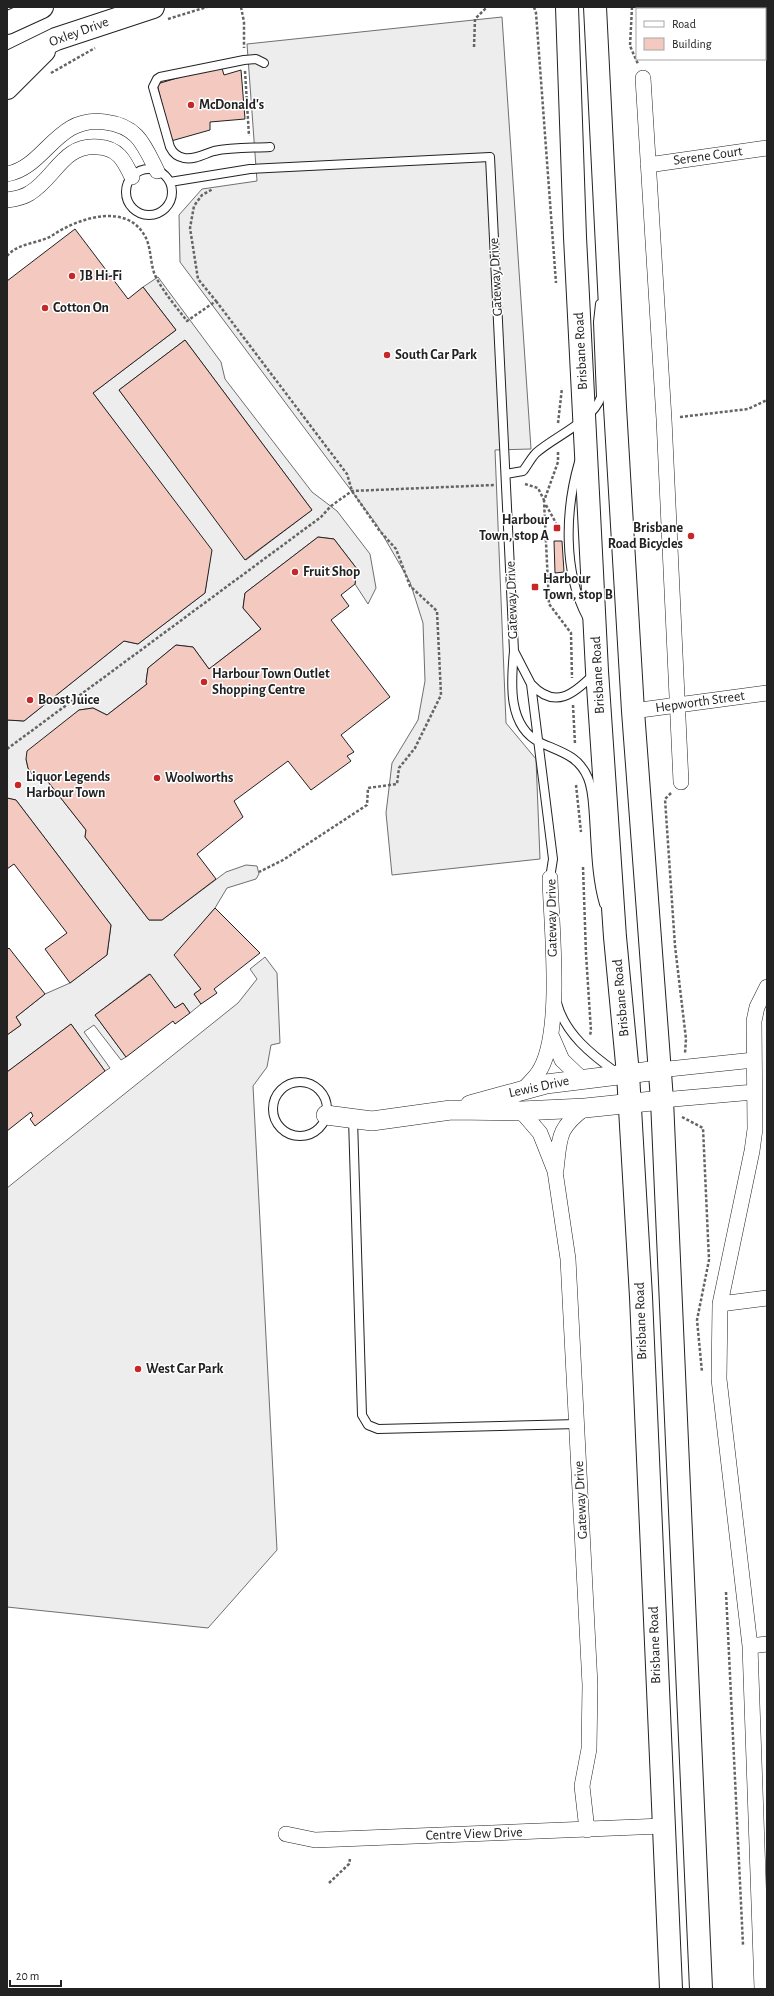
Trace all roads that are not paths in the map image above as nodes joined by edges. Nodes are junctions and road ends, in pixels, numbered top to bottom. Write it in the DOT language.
graph roads {
  1 [pos="42,7"];
  2 [pos="555,7"];
  3 [pos="567,7"];
  4 [pos="595,7"];
  5 [pos="602,7"];
  6 [pos="158,14"];
  7 [pos="7,23"];
  8 [pos="56,39"];
  9 [pos="597,41"];
  10 [pos="7,63"];
  11 [pos="264,64"];
  12 [pos="569,75"];
  13 [pos="643,78"];
  14 [pos="7,88"];
  15 [pos="270,147"];
  16 [pos="767,148"];
  17 [pos="648,165"];
  18 [pos="157,171"];
  19 [pos="7,174"];
  20 [pos="132,177"];
  21 [pos="170,182"];
  22 [pos="7,200"];
  23 [pos="608,263"];
  24 [pos="585,427"];
  25 [pos="506,474"];
  26 [pos="595,632"];
  27 [pos="514,650"];
  28 [pos="597,671"];
  29 [pos="531,684"];
  30 [pos="767,693"];
  31 [pos="676,705"];
  32 [pos="633,711"];
  33 [pos="540,742"];
  34 [pos="681,782"];
  35 [pos="550,878"];
  36 [pos="615,937"];
  37 [pos="767,987"];
  38 [pos="554,988"];
  39 [pos="552,1037"];
  40 [pos="754,1053"];
  41 [pos="660,1070"];
  42 [pos="624,1074"];
  43 [pos="582,1079"];
  44 [pos="524,1089"];
  45 [pos="754,1092"];
  46 [pos="662,1100"];
  47 [pos="630,1104"];
  48 [pos="585,1108"];
  49 [pos="452,1110"];
  50 [pos="521,1111"];
  51 [pos="326,1115"];
  52 [pos="352,1119"];
  53 [pos="555,1171"];
  54 [pos="767,1298"];
  55 [pos="720,1304"];
  56 [pos="577,1424"];
  57 [pos="767,1644"];
  58 [pos="750,1646"];
  59 [pos="663,1826"];
  60 [pos="587,1830"];
  61 [pos="286,1834"];
  62 [pos="671,1989"];
  63 [pos="701,1989"];
  64 [pos="762,1989"];
  1 -- 7 [label="main road"];
  2 -- 12 [label="main road"];
  3 -- 12 [label="main road, Brisbane Road"];
  4 -- 9 [label="main road"];
  5 -- 9 [label="main road"];
  6 -- 8 [label="main road, Oxley Drive"];
  8 -- 10 [label="main road, Oxley Drive"];
  8 -- 14 [label="main road"];
  9 -- 23 [label="main road"];
  11 -- 15 [label="lane"];
  12 -- 24 [label="main road, Brisbane Road"];
  13 -- 17 [label="street"];
  16 -- 17 [label="street, Serene Court"];
  17 -- 31 [label="street"];
  18 -- 19 [label="street"];
  18 -- 20 [label="lane"];
  18 -- 21 [label="lane"];
  20 -- 21 [label="lane"];
  20 -- 22 [label="street"];
  21 -- 25 [label="lane, Gateway Drive"];
  23 -- 24 [label="lane"];
  23 -- 32 [label="main road"];
  24 -- 25 [label="lane"];
  24 -- 26 [label="main road, Brisbane Road"];
  24 -- 26 [label="lane"];
  25 -- 27 [label="lane, Gateway Drive"];
  26 -- 28 [label="main road, Brisbane Road"];
  27 -- 29 [label="lane, Gateway Drive"];
  27 -- 33 [label="lane"];
  28 -- 29 [label="lane"];
  28 -- 36 [label="main road, Brisbane Road"];
  29 -- 33 [label="lane, Gateway Drive"];
  30 -- 31 [label="street, Hepworth Street"];
  31 -- 32 [label="street, Hepworth Street"];
  31 -- 34 [label="street"];
  32 -- 41 [label="main road"];
  33 -- 35 [label="lane, Gateway Drive"];
  33 -- 36 [label="lane"];
  35 -- 38 [label="street, Gateway Drive"];
  36 -- 42 [label="main road, Brisbane Road"];
  37 -- 40 [label="street"];
  38 -- 39 [label="street, Gateway Drive"];
  38 -- 42 [label="lane"];
  39 -- 43 [label="street, Gateway Drive"];
  39 -- 44 [label="street, Gateway Drive"];
  40 -- 41 [label="street"];
  40 -- 45 [label="street"];
  41 -- 42 [label="street, Lewis Drive"];
  41 -- 46 [label="main road"];
  42 -- 43 [label="street, Lewis Drive"];
  42 -- 47 [label="main road, Brisbane Road"];
  43 -- 44 [label="street, Lewis Drive"];
  44 -- 49 [label="street, Lewis Drive"];
  45 -- 46 [label="street"];
  45 -- 55 [label="street"];
  46 -- 47 [label="street, Lewis Drive"];
  46 -- 63 [label="main road"];
  47 -- 48 [label="street, Lewis Drive"];
  47 -- 59 [label="main road, Brisbane Road"];
  48 -- 50 [label="street, Lewis Drive"];
  48 -- 53 [label="street, Gateway Drive"];
  49 -- 50 [label="street, Lewis Drive"];
  49 -- 52 [label="street, Lewis Drive"];
  50 -- 53 [label="street, Gateway Drive"];
  51 -- 51 [label="lane"];
  51 -- 52 [label="street, Lewis Drive"];
  52 -- 56 [label="lane"];
  53 -- 56 [label="street, Gateway Drive"];
  54 -- 55 [label="street"];
  55 -- 58 [label="street"];
  56 -- 60 [label="street, Gateway Drive"];
  57 -- 58 [label="street"];
  58 -- 64 [label="street"];
  59 -- 60 [label="street, Centre View Drive"];
  59 -- 62 [label="main road, Brisbane Road"];
  60 -- 61 [label="street, Centre View Drive"];
}
